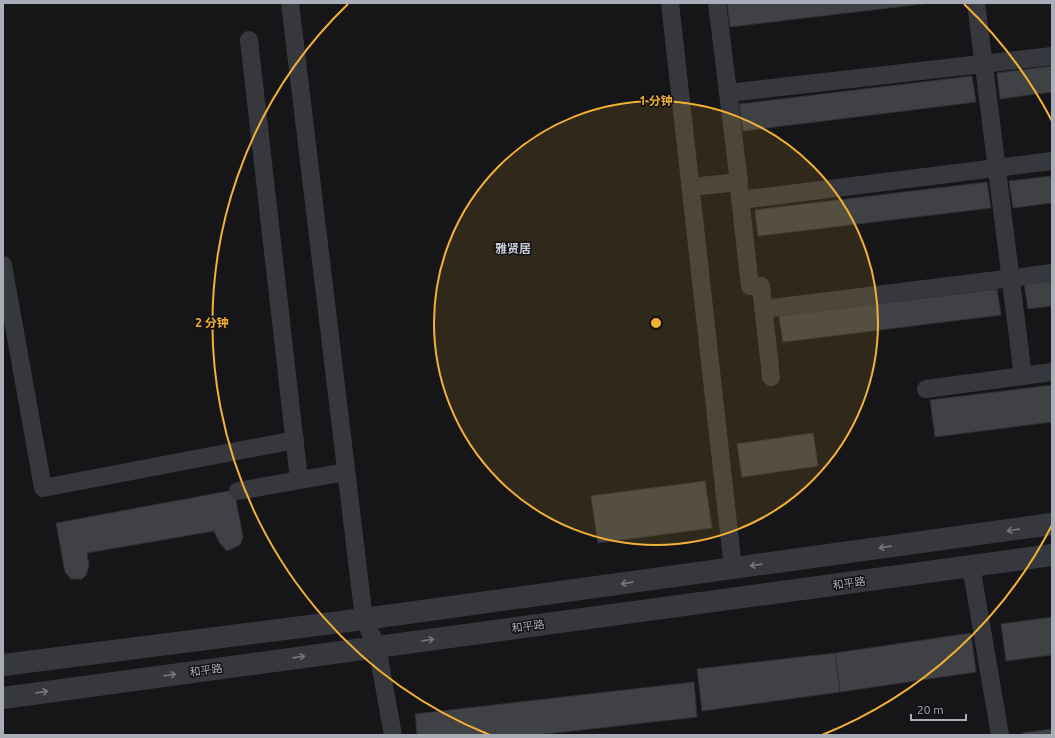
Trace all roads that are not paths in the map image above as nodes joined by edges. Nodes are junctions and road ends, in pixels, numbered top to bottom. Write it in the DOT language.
graph roads {
  1 [pos="290,3"];
  2 [pos="670,3"];
  3 [pos="717,3"];
  4 [pos="976,3"];
  5 [pos="250,40"];
  6 [pos="1052,56"];
  7 [pos="983,64"];
  8 [pos="728,93"];
  9 [pos="1052,161"];
  10 [pos="997,168"];
  11 [pos="691,187"];
  12 [pos="740,191"];
  13 [pos="3,265"];
  14 [pos="1052,273"];
  15 [pos="1011,278"];
  16 [pos="764,309"];
  17 [pos="1052,372"];
  18 [pos="1024,376"];
  19 [pos="771,377"];
  20 [pos="926,389"];
  21 [pos="295,440"];
  22 [pos="346,472"];
  23 [pos="299,480"];
  24 [pos="238,491"];
  25 [pos="1052,524"];
  26 [pos="1052,555"];
  27 [pos="971,566"];
  28 [pos="733,568"];
  29 [pos="364,619"];
  30 [pos="377,647"];
  31 [pos="3,665"];
  32 [pos="3,698"];
  33 [pos="393,735"];
  34 [pos="1000,735"];
  1 -- 22 [label="street"];
  2 -- 11 [label="street"];
  3 -- 8 [label="street"];
  4 -- 7 [label="street"];
  5 -- 21 [label="street"];
  6 -- 7 [label="street"];
  7 -- 8 [label="street"];
  7 -- 10 [label="street"];
  8 -- 12 [label="street"];
  9 -- 10 [label="street"];
  10 -- 12 [label="street"];
  10 -- 15 [label="street"];
  11 -- 12 [label="street"];
  11 -- 28 [label="street"];
  12 -- 16 [label="street"];
  13 -- 21 [label="street"];
  14 -- 15 [label="street"];
  15 -- 16 [label="street"];
  15 -- 18 [label="street"];
  16 -- 19 [label="street"];
  17 -- 18 [label="street"];
  18 -- 20 [label="street"];
  21 -- 23 [label="street"];
  22 -- 23 [label="street"];
  22 -- 29 [label="street"];
  23 -- 24 [label="street"];
  25 -- 28 [label="street, one-way"];
  26 -- 27 [label="street, 和平路"];
  30 -- 27 [label="street, 和平路, one-way"];
  27 -- 34 [label="street"];
  28 -- 29 [label="street, one-way"];
  29 -- 30 [label="street"];
  29 -- 31 [label="street"];
  32 -- 30 [label="street, 和平路, one-way"];
  30 -- 33 [label="street"];
}
